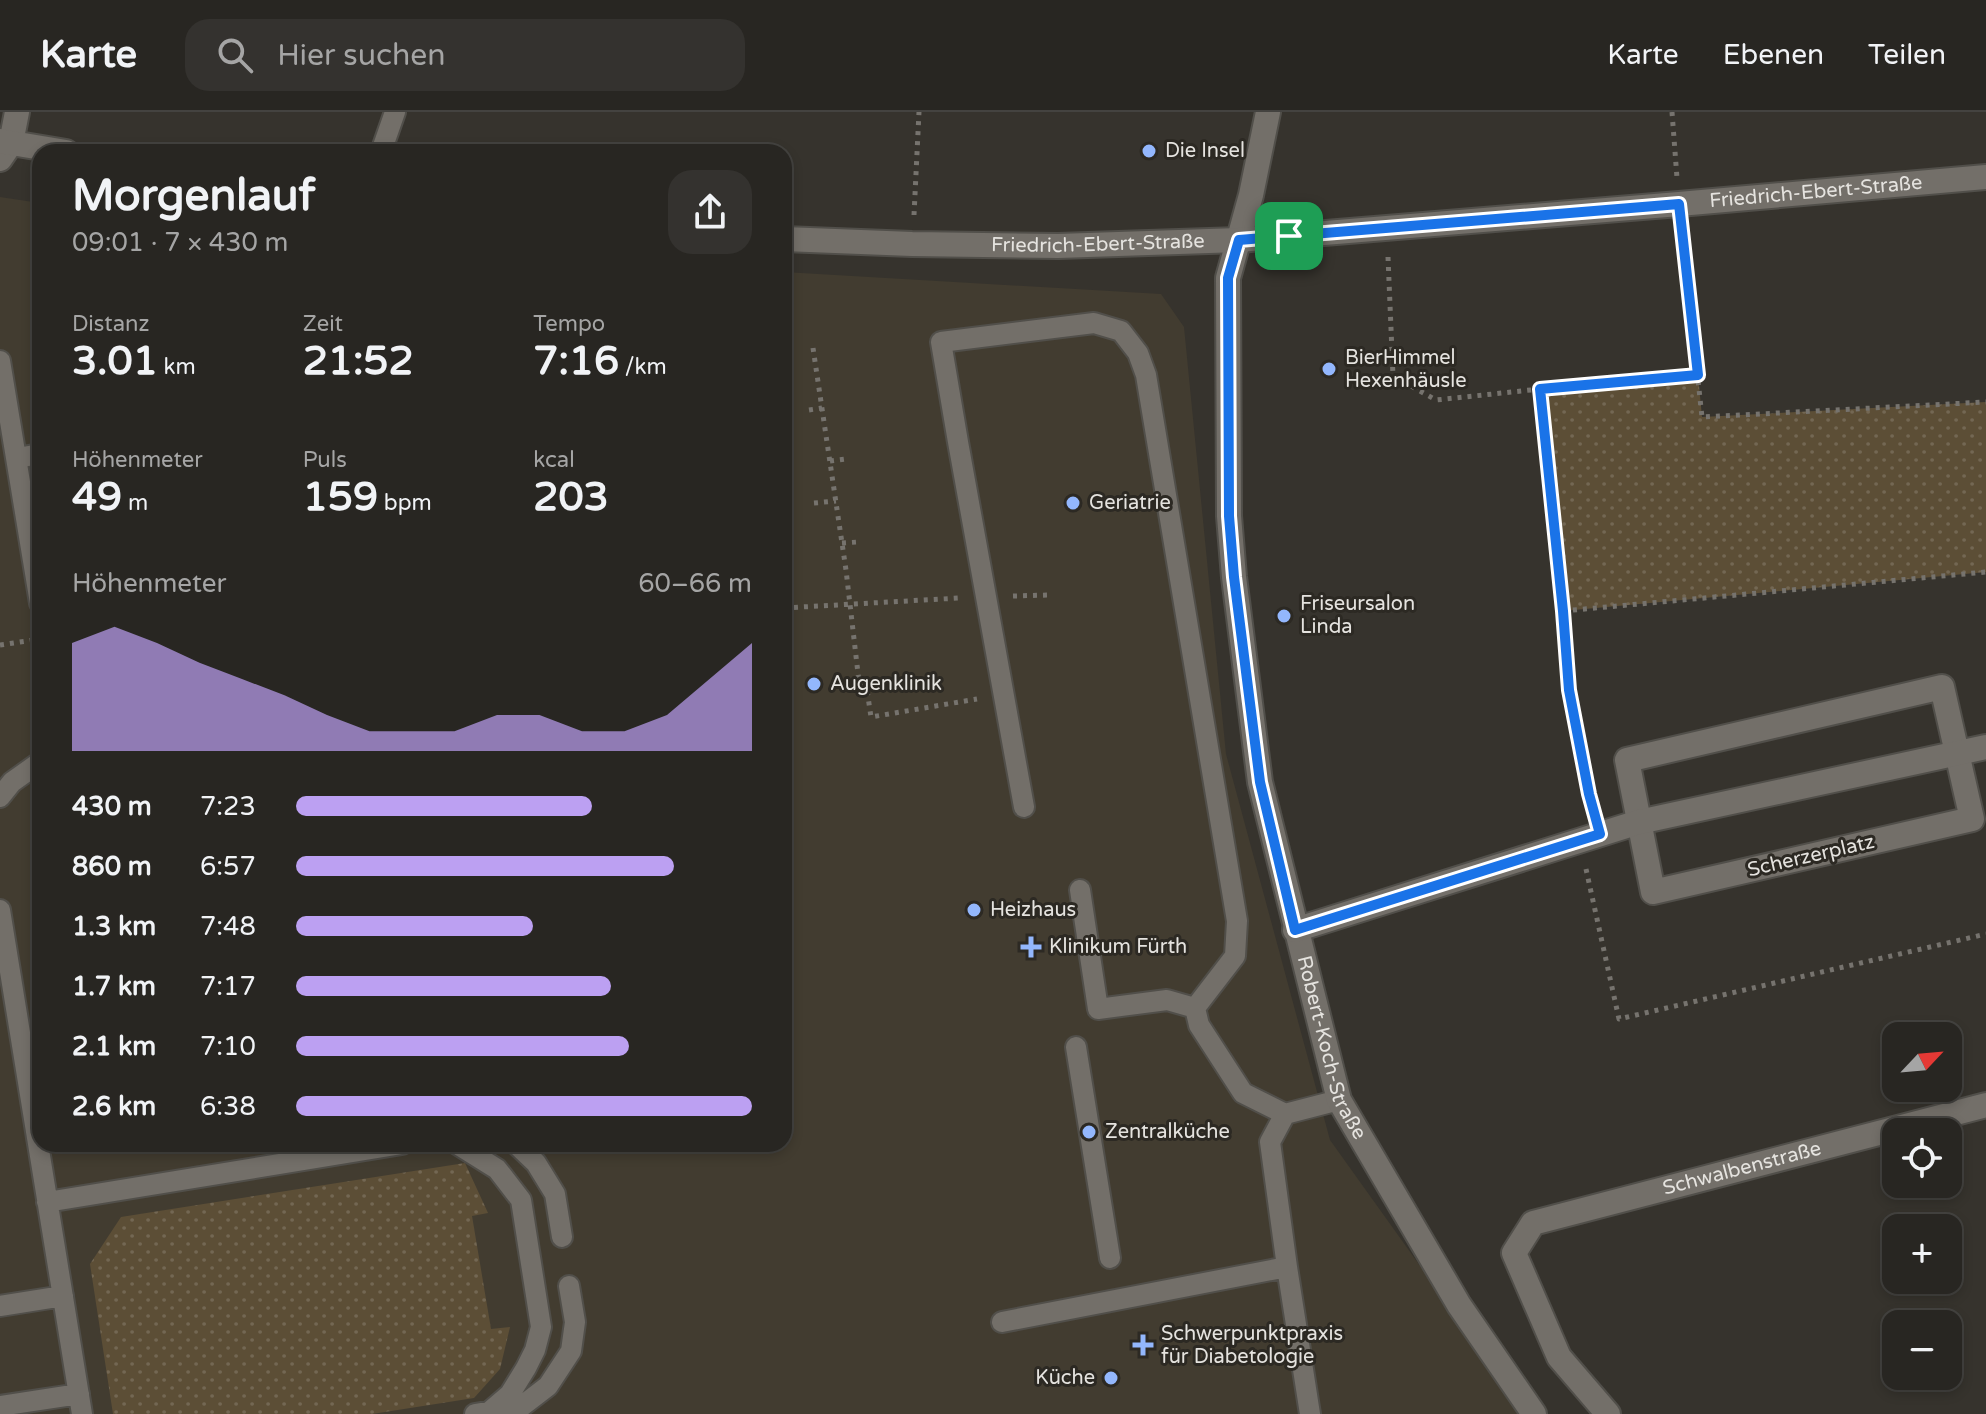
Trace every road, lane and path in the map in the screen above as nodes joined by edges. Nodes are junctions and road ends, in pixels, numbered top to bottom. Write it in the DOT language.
graph roads {
  1 [pos="17,112"];
  2 [pos="395,112"];
  3 [pos="919,112"];
  4 [pos="1268,112"];
  5 [pos="1672,112"];
  6 [pos="384,144"];
  7 [pos="4,147"];
  8 [pos="32,149"];
  9 [pos="1986,177"];
  10 [pos="1679,204"];
  11 [pos="1387,228"];
  12 [pos="792,239"];
  13 [pos="1239,240"];
  14 [pos="912,244"];
  15 [pos="813,348"];
  16 [pos="0,361"];
  17 [pos="1698,375"];
  18 [pos="1540,389"];
  19 [pos="1986,402"];
  20 [pos="822,408"];
  21 [pos="809,410"];
  22 [pos="32,455"];
  23 [pos="17,458"];
  24 [pos="845,459"];
  25 [pos="830,461"];
  26 [pos="836,501"];
  27 [pos="814,503"];
  28 [pos="858,542"];
  29 [pos="842,543"];
  30 [pos="32,553"];
  31 [pos="1986,572"];
  32 [pos="1048,595"];
  33 [pos="986,597"];
  34 [pos="849,604"];
  35 [pos="792,608"];
  36 [pos="1563,611"];
  37 [pos="32,640"];
  38 [pos="0,645"];
  39 [pos="1004,695"];
  40 [pos="1986,747"];
  41 [pos="1957,753"];
  42 [pos="32,768"];
  43 [pos="0,797"];
  44 [pos="1024,807"];
  45 [pos="1639,822"];
  46 [pos="1590,838"];
  47 [pos="1080,890"];
  48 [pos="0,910"];
  49 [pos="1295,930"];
  50 [pos="1986,934"];
  51 [pos="1195,1008"];
  52 [pos="1076,1047"];
  53 [pos="1339,1100"];
  54 [pos="1986,1105"];
  55 [pos="32,1109"];
  56 [pos="1285,1114"];
  57 [pos="39,1152"];
  58 [pos="353,1152"];
  59 [pos="470,1152"];
  60 [pos="524,1152"];
  61 [pos="47,1202"];
  62 [pos="562,1237"];
  63 [pos="1110,1258"];
  64 [pos="1287,1267"];
  65 [pos="569,1286"];
  66 [pos="63,1296"];
  67 [pos="0,1306"];
  68 [pos="1002,1322"];
  69 [pos="80,1404"];
  70 [pos="0,1406"];
  71 [pos="524,1410"];
  72 [pos="482,1413"];
  73 [pos="1310,1414"];
  74 [pos="1534,1414"];
  75 [pos="1608,1414"];
  1 -- 7 [label="street"];
  2 -- 6 [label="lane"];
  3 -- 14 [label="path"];
  4 -- 13 [label="street, Robert-Koch-Straße"];
  5 -- 10 [label="path"];
  7 -- 8 [label="street"];
  9 -- 10 [label="street, Friedrich-Ebert-Straße"];
  10 -- 11 [label="street, Friedrich-Ebert-Straße"];
  10 -- 17 [label="path"];
  11 -- 13 [label="street, Friedrich-Ebert-Straße"];
  11 -- 18 [label="path"];
  12 -- 14 [label="street, Friedrich-Ebert-Straße"];
  13 -- 14 [label="street, Friedrich-Ebert-Straße"];
  13 -- 49 [label="street, Robert-Koch-Straße"];
  15 -- 20 [label="path"];
  16 -- 23 [label="lane"];
  17 -- 18 [label="path"];
  17 -- 19 [label="path"];
  18 -- 36 [label="path"];
  20 -- 21 [label="path"];
  20 -- 25 [label="path"];
  22 -- 23 [label="lane"];
  23 -- 30 [label="lane"];
  24 -- 25 [label="path"];
  25 -- 26 [label="path"];
  26 -- 27 [label="path"];
  26 -- 29 [label="path"];
  28 -- 29 [label="path"];
  29 -- 34 [label="path"];
  31 -- 36 [label="path"];
  32 -- 33 [label="path"];
  33 -- 34 [label="path"];
  33 -- 39 [label="lane"];
  33 -- 51 [label="lane"];
  34 -- 35 [label="path"];
  34 -- 39 [label="path"];
  36 -- 46 [label="path"];
  37 -- 38 [label="path"];
  39 -- 44 [label="lane"];
  40 -- 41 [label="street"];
  41 -- 45 [label="street"];
  41 -- 45 [label="street, Scherzerplatz"];
  41 -- 45 [label="street, Scherzerplatz"];
  42 -- 43 [label="lane"];
  45 -- 46 [label="street"];
  46 -- 49 [label="street"];
  46 -- 50 [label="path"];
  47 -- 51 [label="lane"];
  48 -- 55 [label="lane"];
  49 -- 53 [label="street, Robert-Koch-Straße"];
  51 -- 56 [label="lane"];
  52 -- 63 [label="lane"];
  53 -- 56 [label="lane"];
  53 -- 74 [label="street, Robert-Koch-Straße"];
  54 -- 75 [label="street, Schwalbenstraße"];
  56 -- 64 [label="lane"];
  57 -- 61 [label="lane"];
  58 -- 61 [label="lane"];
  59 -- 72 [label="lane"];
  60 -- 62 [label="lane"];
  61 -- 66 [label="lane"];
  64 -- 68 [label="lane"];
  64 -- 73 [label="lane"];
  65 -- 71 [label="lane"];
  66 -- 67 [label="lane"];
  66 -- 69 [label="lane"];
  69 -- 70 [label="lane"];
  71 -- 72 [label="lane"];
}
